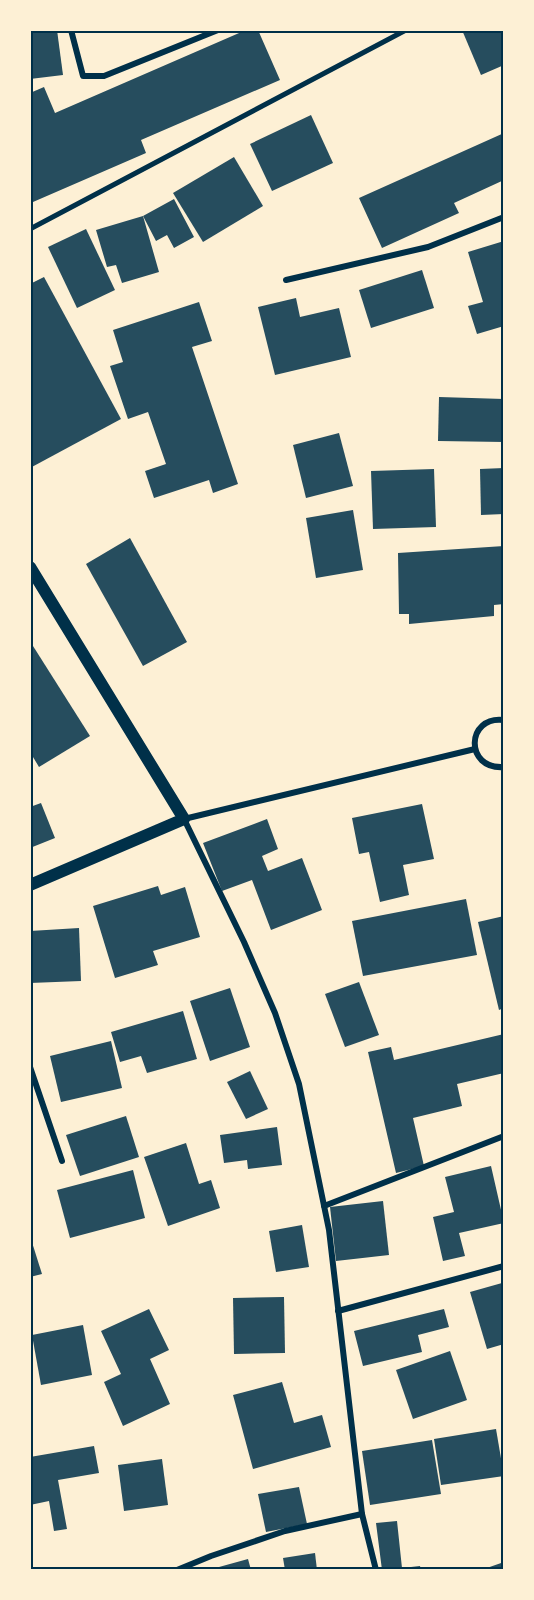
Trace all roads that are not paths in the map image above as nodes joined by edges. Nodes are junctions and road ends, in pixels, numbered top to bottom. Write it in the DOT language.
graph roads {
  1 [pos="71,30"];
  2 [pos="218,30"];
  3 [pos="406,30"];
  4 [pos="504,217"];
  5 [pos="30,229"];
  6 [pos="286,280"];
  7 [pos="30,567"];
  8 [pos="504,720"];
  9 [pos="475,749"];
  10 [pos="504,767"];
  11 [pos="184,819"];
  12 [pos="30,885"];
  13 [pos="30,1067"];
  14 [pos="504,1136"];
  15 [pos="62,1161"];
  16 [pos="324,1206"];
  17 [pos="504,1266"];
  18 [pos="338,1311"];
  19 [pos="362,1514"];
  20 [pos="177,1570"];
  21 [pos="376,1570"];
  1 -- 2 [label="street"];
  3 -- 5 [label="street"];
  4 -- 6 [label="street"];
  7 -- 11 [label="main road"];
  8 -- 9 [label="street"];
  9 -- 10 [label="street"];
  9 -- 11 [label="street"];
  11 -- 12 [label="main road"];
  11 -- 16 [label="street"];
  13 -- 15 [label="street"];
  14 -- 16 [label="street"];
  16 -- 18 [label="street"];
  17 -- 18 [label="street"];
  18 -- 19 [label="street"];
  19 -- 20 [label="street"];
  19 -- 21 [label="street"];
}
